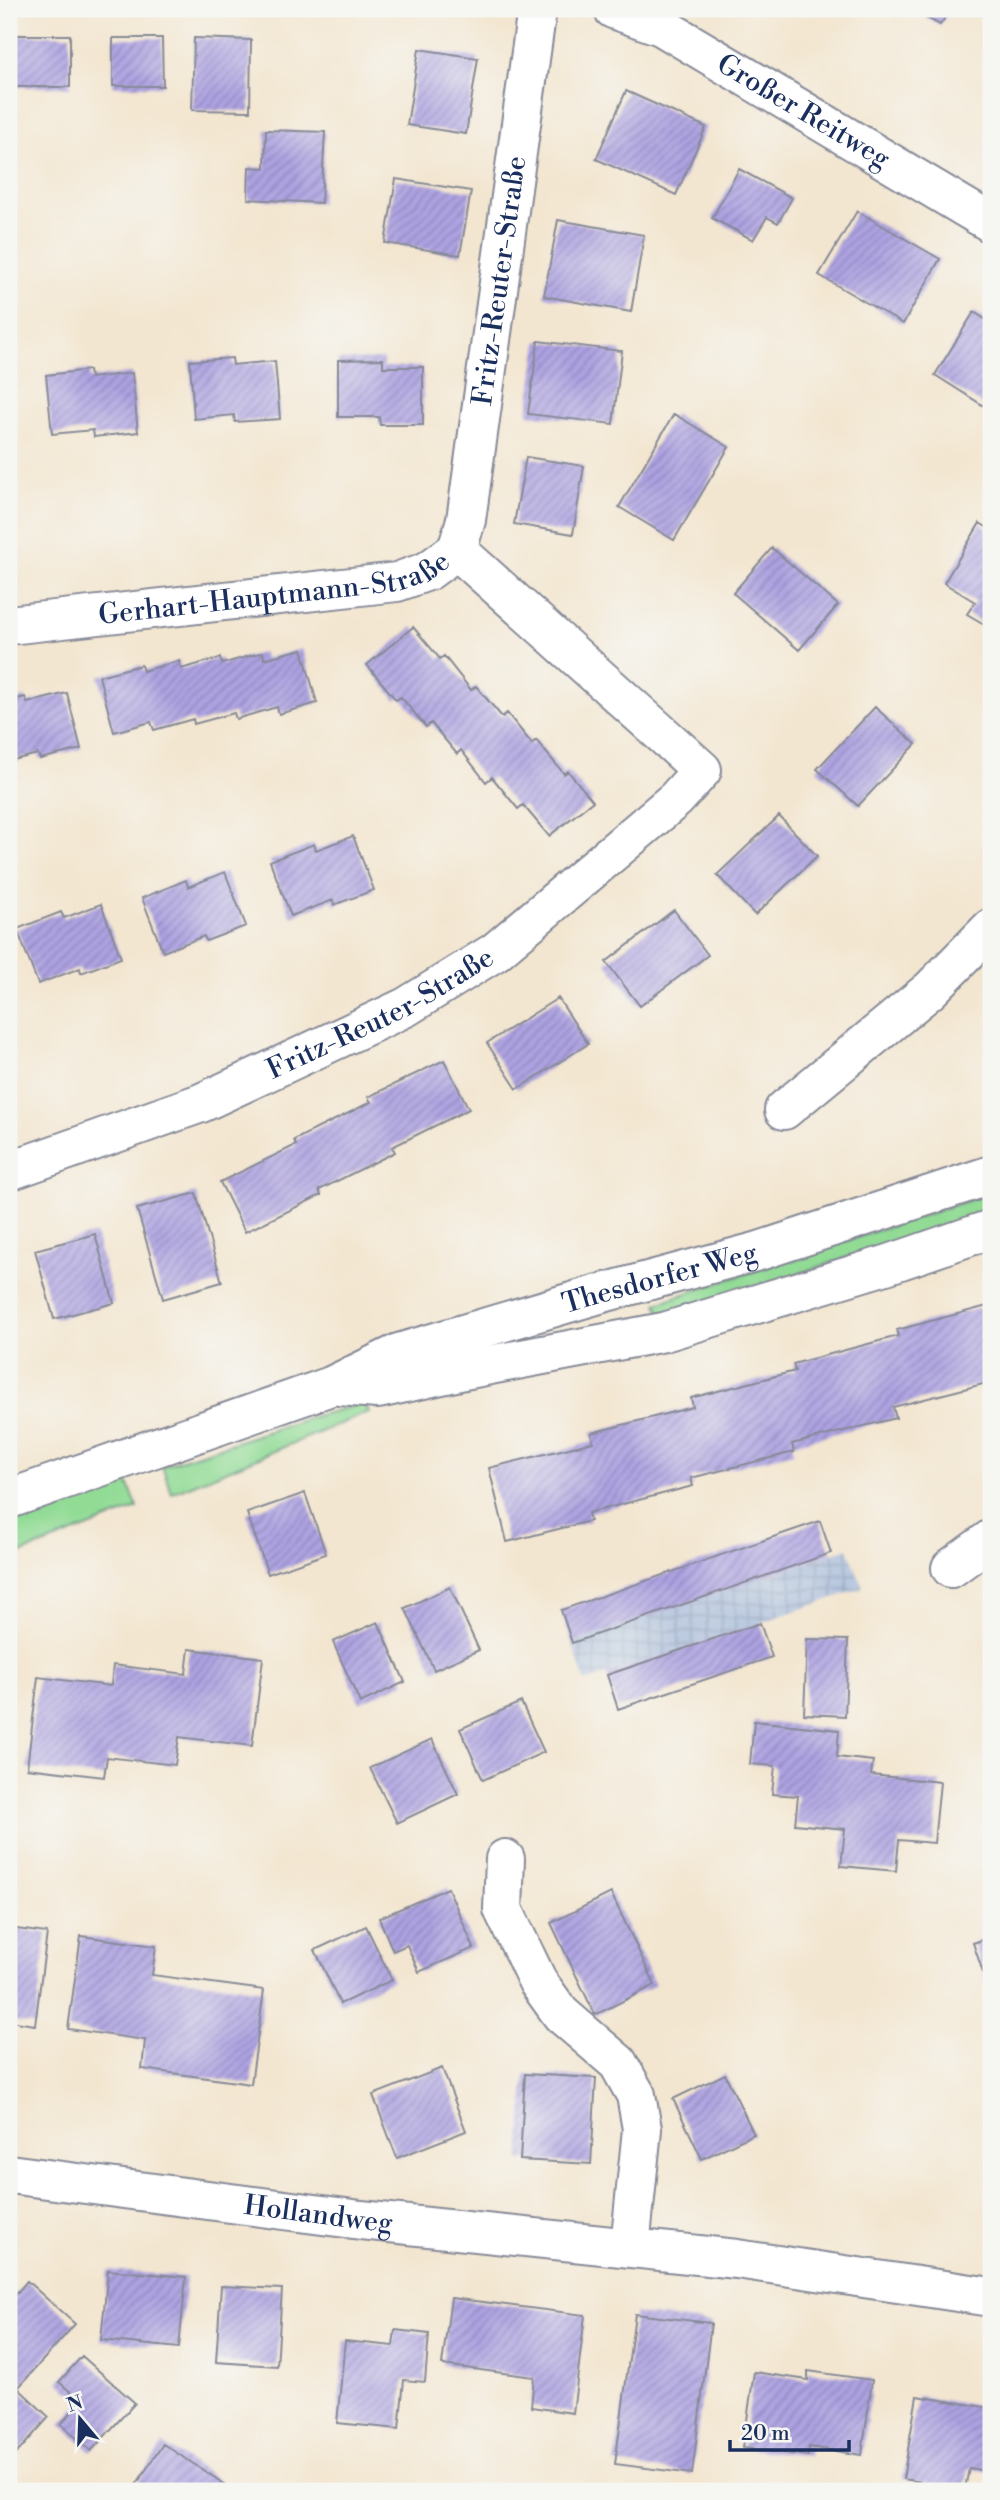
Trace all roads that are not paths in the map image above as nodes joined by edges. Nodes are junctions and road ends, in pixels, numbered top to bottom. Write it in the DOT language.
graph roads {
  1 [pos="537,9"];
  2 [pos="613,9"];
  3 [pos="991,223"];
  4 [pos="457,550"];
  5 [pos="9,625"];
  6 [pos="702,770"];
  7 [pos="991,928"];
  8 [pos="783,1110"];
  9 [pos="9,1171"];
  10 [pos="991,1175"];
  11 [pos="991,1229"];
  12 [pos="331,1386"];
  13 [pos="9,1499"];
  14 [pos="991,1539"];
  15 [pos="951,1568"];
  16 [pos="505,1860"];
  17 [pos="9,2174"];
  18 [pos="630,2247"];
  19 [pos="991,2297"];
  1 -- 4 [label="street, Fritz-Reuter-Straße"];
  2 -- 3 [label="street, Großer Reitweg"];
  4 -- 5 [label="street, Gerhart-Hauptmann-Straße"];
  4 -- 6 [label="street, Gerhart-Hauptmann-Straße"];
  6 -- 9 [label="street, Fritz-Reuter-Straße"];
  7 -- 8 [label="street"];
  10 -- 12 [label="street, Thesdorfer Weg"];
  11 -- 12 [label="street, Thesdorfer Weg"];
  12 -- 13 [label="street, Thesdorfer Weg"];
  14 -- 15 [label="street"];
  16 -- 18 [label="street"];
  17 -- 18 [label="street, Hollandweg"];
  18 -- 19 [label="street, Hollandweg"];
}
